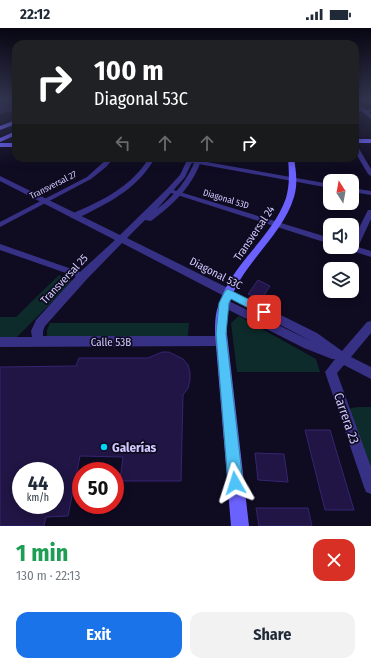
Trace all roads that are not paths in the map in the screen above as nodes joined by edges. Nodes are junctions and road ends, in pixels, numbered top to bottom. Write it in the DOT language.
graph roads {
  1 [pos="12,124"];
  2 [pos="0,128"];
  3 [pos="12,135"];
  4 [pos="359,136"];
  5 [pos="371,136"];
  6 [pos="0,140"];
  7 [pos="12,140"];
  8 [pos="359,141"];
  9 [pos="371,141"];
  10 [pos="12,145"];
  11 [pos="0,146"];
  12 [pos="359,154"];
  13 [pos="108,162"];
  14 [pos="149,162"];
  15 [pos="194,162"];
  16 [pos="206,162"];
  17 [pos="291,162"];
  18 [pos="371,174"];
  19 [pos="292,178"];
  20 [pos="0,179"];
  21 [pos="323,185"];
  22 [pos="359,191"];
  23 [pos="175,193"];
  24 [pos="371,193"];
  25 [pos="44,201"];
  26 [pos="371,212"];
  27 [pos="74,216"];
  28 [pos="276,224"];
  29 [pos="0,225"];
  30 [pos="359,235"];
  31 [pos="120,238"];
  32 [pos="323,239"];
  33 [pos="0,247"];
  34 [pos="359,250"];
  35 [pos="371,254"];
  36 [pos="83,276"];
  37 [pos="226,298"];
  38 [pos="371,325"];
  39 [pos="222,340"];
  40 [pos="0,342"];
  41 [pos="38,342"];
  42 [pos="343,358"];
  43 [pos="371,373"];
  44 [pos="371,488"];
  45 [pos="240,526"];
  1 -- 2 [label="main road"];
  3 -- 6 [label="main road"];
  4 -- 5 [label="main road"];
  6 -- 7 [label="main road"];
  8 -- 9 [label="main road"];
  10 -- 11 [label="main road"];
  12 -- 18 [label="street"];
  13 -- 25 [label="street, Transversal 27"];
  14 -- 27 [label="street"];
  15 -- 23 [label="street, Transversal 25"];
  16 -- 19 [label="street"];
  17 -- 19 [label="main road, Transversal 24"];
  19 -- 21 [label="street"];
  19 -- 28 [label="main road, Transversal 24"];
  20 -- 25 [label="street, Diagonal 53C"];
  22 -- 24 [label="street"];
  23 -- 28 [label="street, Diagonal 53D"];
  23 -- 31 [label="street, Transversal 25"];
  25 -- 27 [label="street, Diagonal 53C"];
  25 -- 29 [label="street, Transversal 27"];
  26 -- 30 [label="street"];
  27 -- 31 [label="street, Diagonal 53C"];
  28 -- 32 [label="street, Diagonal 53D"];
  28 -- 37 [label="main road, Transversal 24"];
  31 -- 36 [label="street, Transversal 25"];
  31 -- 37 [label="street, Diagonal 53C"];
  33 -- 36 [label="street"];
  34 -- 35 [label="street"];
  36 -- 41 [label="street, Transversal 25"];
  37 -- 39 [label="main road"];
  37 -- 42 [label="street, Diagonal 53C"];
  38 -- 42 [label="street"];
  39 -- 41 [label="street, Calle 53B"];
  39 -- 45 [label="main road"];
  40 -- 41 [label="street, Calle 53B"];
  42 -- 43 [label="street, Diagonal 53C"];
  42 -- 44 [label="street, Carrera 23"];
}
